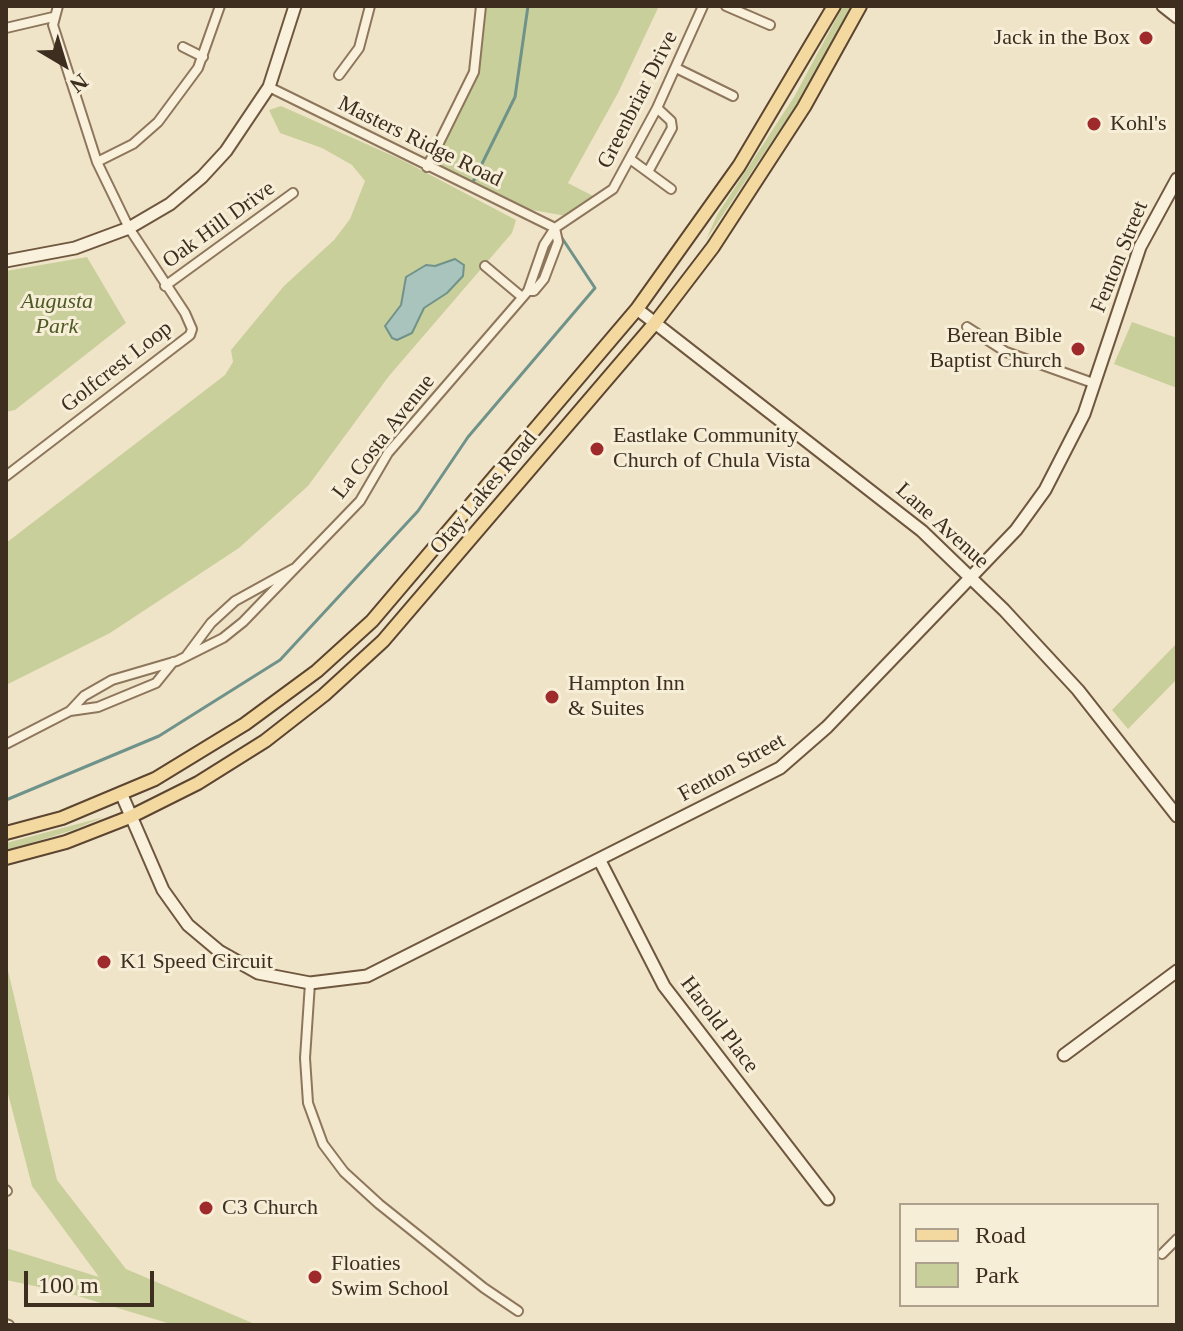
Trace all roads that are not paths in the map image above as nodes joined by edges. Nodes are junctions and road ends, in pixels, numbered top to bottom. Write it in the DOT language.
graph roads {
  1 [pos="58,6"];
  2 [pos="220,6"];
  3 [pos="295,6"];
  4 [pos="370,6"];
  5 [pos="481,6"];
  6 [pos="703,6"];
  7 [pos="726,6"];
  8 [pos="834,6"];
  9 [pos="860,6"];
  10 [pos="1163,6"];
  11 [pos="53,17"];
  12 [pos="1177,17"];
  13 [pos="770,25"];
  14 [pos="6,28"];
  15 [pos="183,47"];
  16 [pos="203,57"];
  17 [pos="676,68"];
  18 [pos="339,75"];
  19 [pos="269,87"];
  20 [pos="733,96"];
  21 [pos="657,108"];
  22 [pos="630,159"];
  23 [pos="97,162"];
  24 [pos="427,167"];
  25 [pos="649,170"];
  26 [pos="1177,179"];
  27 [pos="671,189"];
  28 [pos="293,193"];
  29 [pos="129,228"];
  30 [pos="555,228"];
  31 [pos="6,261"];
  32 [pos="485,266"];
  33 [pos="165,286"];
  34 [pos="525,294"];
  35 [pos="637,309"];
  36 [pos="655,323"];
  37 [pos="967,327"];
  38 [pos="1093,383"];
  39 [pos="6,476"];
  40 [pos="297,567"];
  41 [pos="970,578"];
  42 [pos="185,657"];
  43 [pos="173,662"];
  44 [pos="70,711"];
  45 [pos="6,744"];
  46 [pos="121,793"];
  47 [pos="1177,816"];
  48 [pos="130,817"];
  49 [pos="6,833"];
  50 [pos="6,858"];
  51 [pos="600,861"];
  52 [pos="1177,971"];
  53 [pos="310,983"];
  54 [pos="1064,1055"];
  55 [pos="828,1199"];
  56 [pos="1177,1239"];
  57 [pos="1162,1254"];
  58 [pos="518,1311"];
  1 -- 11 [label="street"];
  2 -- 16 [label="street"];
  3 -- 19 [label="street"];
  4 -- 18 [label="street"];
  5 -- 24 [label="street"];
  6 -- 17 [label="street, Greenbriar Drive"];
  7 -- 13 [label="street"];
  8 -- 35 [label="main road, Otay Lakes Road"];
  9 -- 36 [label="main road, Otay Lakes Road"];
  10 -- 12 [label="street"];
  11 -- 14 [label="street"];
  11 -- 23 [label="street, Golfcrest Loop"];
  15 -- 16 [label="street"];
  16 -- 23 [label="street"];
  17 -- 20 [label="street"];
  17 -- 21 [label="street, Greenbriar Drive"];
  19 -- 24 [label="street, Masters Ridge Road"];
  19 -- 29 [label="street"];
  21 -- 22 [label="street, Greenbriar Drive"];
  21 -- 25 [label="street"];
  22 -- 25 [label="street"];
  22 -- 30 [label="street, Greenbriar Drive"];
  23 -- 29 [label="street, Golfcrest Loop"];
  24 -- 30 [label="street, Masters Ridge Road"];
  25 -- 27 [label="street"];
  26 -- 38 [label="street, Fenton Street"];
  28 -- 33 [label="street, Oak Hill Drive"];
  29 -- 31 [label="street"];
  29 -- 33 [label="street, Golfcrest Loop"];
  30 -- 34 [label="street, La Costa Avenue"];
  32 -- 34 [label="street"];
  33 -- 39 [label="street, Golfcrest Loop"];
  34 -- 40 [label="street, La Costa Avenue"];
  35 -- 36 [label="street, Lane Avenue"];
  35 -- 46 [label="main road, Otay Lakes Road"];
  36 -- 41 [label="street, Lane Avenue"];
  36 -- 48 [label="main road, Otay Lakes Road"];
  37 -- 38 [label="street"];
  38 -- 41 [label="street, Fenton Street"];
  40 -- 42 [label="street, La Costa Avenue"];
  40 -- 42 [label="street, La Costa Avenue"];
  41 -- 47 [label="street, Lane Avenue"];
  41 -- 51 [label="street, Fenton Street"];
  42 -- 43 [label="street, La Costa Avenue"];
  43 -- 44 [label="street, La Costa Avenue"];
  43 -- 44 [label="street, La Costa Avenue"];
  44 -- 45 [label="street, La Costa Avenue"];
  46 -- 48 [label="street, Fenton Street"];
  46 -- 49 [label="main road, Otay Lakes Road"];
  48 -- 50 [label="main road, Otay Lakes Road"];
  48 -- 53 [label="street, Fenton Street"];
  51 -- 53 [label="street, Fenton Street"];
  51 -- 55 [label="street, Harold Place"];
  52 -- 54 [label="street"];
  53 -- 58 [label="street"];
  56 -- 57 [label="street"];
}
